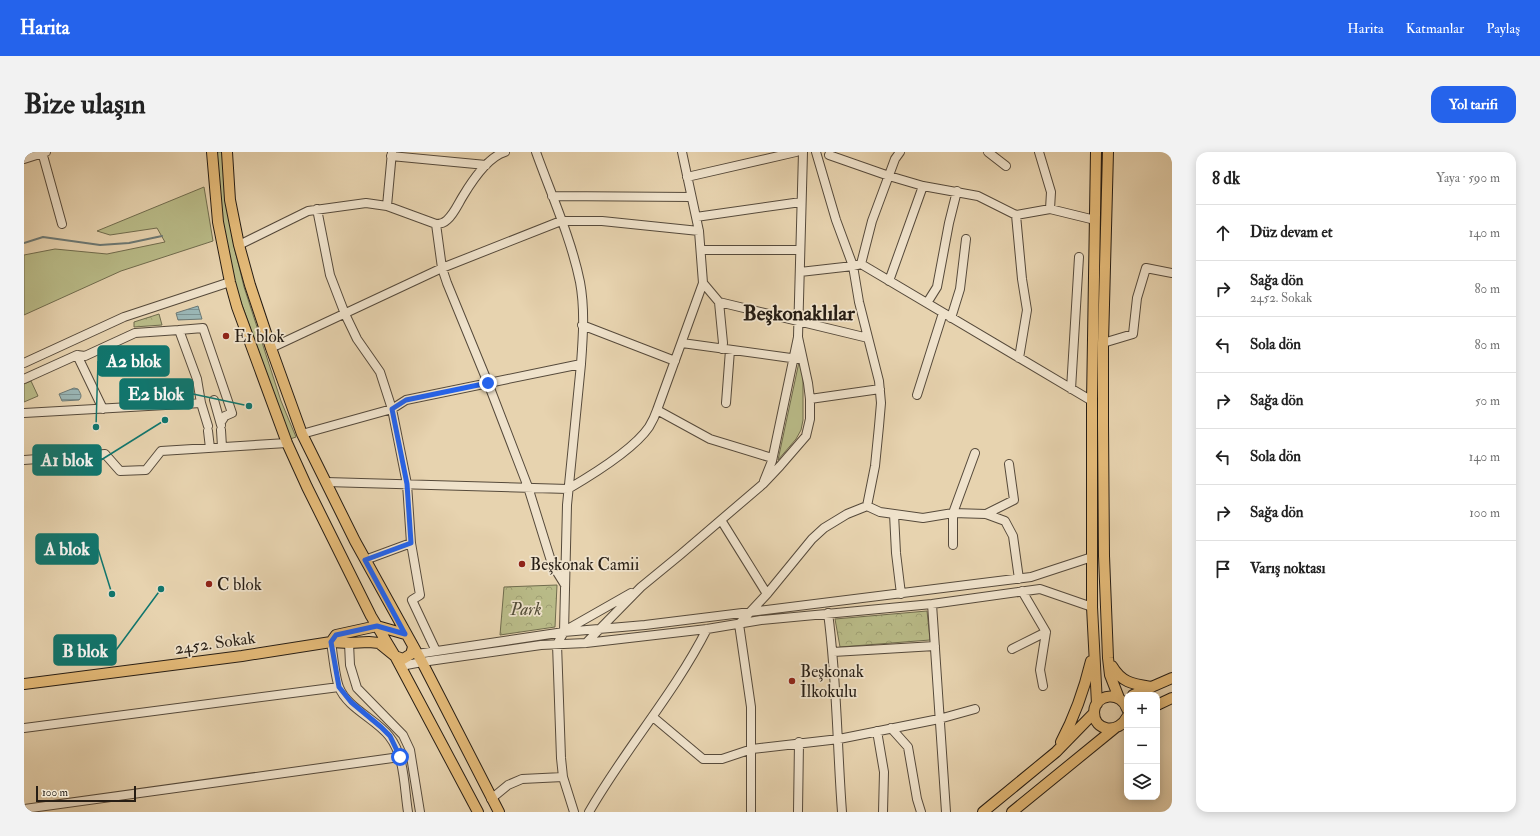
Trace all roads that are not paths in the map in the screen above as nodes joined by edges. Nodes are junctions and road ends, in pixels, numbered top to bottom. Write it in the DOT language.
graph roads {
  1 [pos="43,152"];
  2 [pos="212,152"];
  3 [pos="227,152"];
  4 [pos="505,152"];
  5 [pos="536,152"];
  6 [pos="682,152"];
  7 [pos="796,152"];
  8 [pos="802,152"];
  9 [pos="808,152"];
  10 [pos="900,152"];
  11 [pos="988,152"];
  12 [pos="1039,152"];
  13 [pos="1096,152"];
  14 [pos="1108,152"];
  15 [pos="817,153"];
  16 [pos="392,154"];
  17 [pos="831,154"];
  18 [pos="493,155"];
  19 [pos="24,159"];
  20 [pos="486,165"];
  21 [pos="1006,166"];
  22 [pos="889,176"];
  23 [pos="687,177"];
  24 [pos="923,186"];
  25 [pos="957,191"];
  26 [pos="552,196"];
  27 [pos="691,197"];
  28 [pos="801,202"];
  29 [pos="387,206"];
  30 [pos="317,209"];
  31 [pos="1050,209"];
  32 [pos="1016,215"];
  33 [pos="696,217"];
  34 [pos="1095,220"];
  35 [pos="561,221"];
  36 [pos="62,224"];
  37 [pos="436,224"];
  38 [pos="699,231"];
  39 [pos="966,239"];
  40 [pos="239,245"];
  41 [pos="702,250"];
  42 [pos="800,250"];
  43 [pos="1079,257"];
  44 [pos="857,265"];
  45 [pos="442,268"];
  46 [pos="800,272"];
  47 [pos="1172,272"];
  48 [pos="889,281"];
  49 [pos="230,282"];
  50 [pos="703,283"];
  51 [pos="719,302"];
  52 [pos="927,303"];
  53 [pos="943,313"];
  54 [pos="345,314"];
  55 [pos="951,318"];
  56 [pos="799,322"];
  57 [pos="582,325"];
  58 [pos="179,330"];
  59 [pos="798,337"];
  60 [pos="868,338"];
  61 [pos="682,343"];
  62 [pos="1103,343"];
  63 [pos="271,348"];
  64 [pos="726,349"];
  65 [pos="77,355"];
  66 [pos="794,358"];
  67 [pos="1019,358"];
  68 [pos="803,359"];
  69 [pos="675,361"];
  70 [pos="24,363"];
  71 [pos="581,364"];
  72 [pos="24,379"];
  73 [pos="488,383"];
  74 [pos="880,388"];
  75 [pos="1071,389"];
  76 [pos="918,395"];
  77 [pos="810,399"];
  78 [pos="214,400"];
  79 [pos="1092,401"];
  80 [pos="201,403"];
  81 [pos="726,403"];
  82 [pos="103,409"];
  83 [pos="392,409"];
  84 [pos="657,410"];
  85 [pos="24,413"];
  86 [pos="221,426"];
  87 [pos="302,434"];
  88 [pos="287,443"];
  89 [pos="222,447"];
  90 [pos="210,448"];
  91 [pos="975,453"];
  92 [pos="772,458"];
  93 [pos="24,460"];
  94 [pos="1009,464"];
  95 [pos="326,482"];
  96 [pos="407,484"];
  97 [pos="763,484"];
  98 [pos="528,487"];
  99 [pos="568,489"];
  100 [pos="867,506"];
  101 [pos="953,513"];
  102 [pos="894,514"];
  103 [pos="986,514"];
  104 [pos="722,520"];
  105 [pos="411,543"];
  106 [pos="953,544"];
  107 [pos="1092,557"];
  108 [pos="365,560"];
  109 [pos="1019,579"];
  110 [pos="565,585"];
  111 [pos="641,587"];
  112 [pos="1022,592"];
  113 [pos="767,594"];
  114 [pos="901,594"];
  115 [pos="932,604"];
  116 [pos="1092,607"];
  117 [pos="751,612"];
  118 [pos="828,613"];
  119 [pos="370,616"];
  120 [pos="739,624"];
  121 [pos="377,626"];
  122 [pos="365,628"];
  123 [pos="600,629"];
  124 [pos="707,629"];
  125 [pos="564,632"];
  126 [pos="1046,632"];
  127 [pos="405,634"];
  128 [pos="331,642"];
  129 [pos="349,643"];
  130 [pos="586,643"];
  131 [pos="558,644"];
  132 [pos="935,646"];
  133 [pos="1012,649"];
  134 [pos="1094,650"];
  135 [pos="436,651"];
  136 [pos="833,652"];
  137 [pos="417,654"];
  138 [pos="395,656"];
  139 [pos="1108,658"];
  140 [pos="401,666"];
  141 [pos="1172,678"];
  142 [pos="24,684"];
  143 [pos="1043,686"];
  144 [pos="339,687"];
  145 [pos="1152,687"];
  146 [pos="1140,692"];
  147 [pos="1172,698"];
  148 [pos="1123,699"];
  149 [pos="1160,704"];
  150 [pos="1096,708"];
  151 [pos="975,709"];
  152 [pos="653,717"];
  153 [pos="939,718"];
  154 [pos="1124,722"];
  155 [pos="24,728"];
  156 [pos="891,728"];
  157 [pos="1116,728"];
  158 [pos="877,731"];
  159 [pos="839,739"];
  160 [pos="799,742"];
  161 [pos="752,749"];
  162 [pos="1056,752"];
  163 [pos="400,757"];
  164 [pos="563,777"];
  165 [pos="492,799"];
  166 [pos="24,809"];
  167 [pos="408,812"];
  168 [pos="420,812"];
  169 [pos="478,812"];
  170 [pos="499,812"];
  171 [pos="574,812"];
  172 [pos="589,812"];
  173 [pos="752,812"];
  174 [pos="798,812"];
  175 [pos="842,812"];
  176 [pos="883,812"];
  177 [pos="921,812"];
  178 [pos="946,812"];
  179 [pos="983,812"];
  180 [pos="1012,812"];
  1 -- 19 [label="street"];
  1 -- 36 [label="street"];
  2 -- 49 [label="main road"];
  3 -- 40 [label="main road"];
  4 -- 18 [label="street"];
  5 -- 26 [label="street"];
  6 -- 23 [label="street"];
  7 -- 23 [label="street"];
  8 -- 28 [label="street"];
  9 -- 15 [label="street"];
  10 -- 22 [label="street"];
  11 -- 21 [label="street"];
  12 -- 31 [label="street"];
  13 -- 34 [label="main road"];
  14 -- 62 [label="main road"];
  15 -- 17 [label="street"];
  15 -- 44 [label="street"];
  16 -- 20 [label="street"];
  16 -- 29 [label="street"];
  17 -- 22 [label="street"];
  18 -- 20 [label="street"];
  20 -- 37 [label="street"];
  22 -- 24 [label="street"];
  22 -- 44 [label="street"];
  23 -- 27 [label="street"];
  24 -- 25 [label="street"];
  24 -- 48 [label="street"];
  25 -- 32 [label="street"];
  25 -- 52 [label="street"];
  26 -- 27 [label="street"];
  26 -- 35 [label="street"];
  27 -- 33 [label="street"];
  28 -- 33 [label="street"];
  28 -- 42 [label="street"];
  29 -- 30 [label="street"];
  29 -- 37 [label="street"];
  30 -- 40 [label="street"];
  30 -- 54 [label="street"];
  31 -- 32 [label="street"];
  31 -- 34 [label="street"];
  32 -- 67 [label="street"];
  33 -- 38 [label="street"];
  34 -- 79 [label="main road"];
  35 -- 38 [label="street"];
  35 -- 45 [label="street"];
  35 -- 57 [label="street"];
  37 -- 45 [label="street"];
  38 -- 41 [label="street"];
  39 -- 55 [label="street"];
  40 -- 63 [label="main road"];
  41 -- 42 [label="street"];
  41 -- 50 [label="street"];
  42 -- 46 [label="street"];
  43 -- 75 [label="street"];
  44 -- 46 [label="street"];
  44 -- 48 [label="street"];
  44 -- 60 [label="street"];
  45 -- 54 [label="street"];
  45 -- 73 [label="street"];
  46 -- 56 [label="street"];
  47 -- 62 [label="street"];
  48 -- 52 [label="street"];
  49 -- 70 [label="street"];
  49 -- 88 [label="main road"];
  50 -- 51 [label="street"];
  50 -- 61 [label="street"];
  51 -- 56 [label="street"];
  51 -- 64 [label="street"];
  52 -- 53 [label="street"];
  53 -- 55 [label="street"];
  53 -- 76 [label="street"];
  54 -- 63 [label="street"];
  54 -- 83 [label="street"];
  55 -- 67 [label="street"];
  56 -- 59 [label="street"];
  56 -- 60 [label="street"];
  57 -- 69 [label="street"];
  57 -- 71 [label="street"];
  58 -- 65 [label="street"];
  58 -- 80 [label="street"];
  58 -- 86 [label="street"];
  59 -- 66 [label="street"];
  59 -- 68 [label="street"];
  60 -- 74 [label="street"];
  61 -- 64 [label="street"];
  61 -- 69 [label="street"];
  62 -- 139 [label="main road"];
  63 -- 87 [label="main road"];
  64 -- 66 [label="street"];
  64 -- 81 [label="street"];
  65 -- 72 [label="street"];
  65 -- 82 [label="street"];
  66 -- 68 [label="street"];
  66 -- 92 [label="street"];
  67 -- 75 [label="street"];
  68 -- 77 [label="street"];
  69 -- 84 [label="street"];
  71 -- 73 [label="street"];
  71 -- 99 [label="street"];
  73 -- 83 [label="street"];
  73 -- 98 [label="street"];
  74 -- 77 [label="street"];
  74 -- 100 [label="street"];
  75 -- 79 [label="street"];
  77 -- 97 [label="street"];
  78 -- 86 [label="street"];
  79 -- 107 [label="main road"];
  80 -- 82 [label="street"];
  80 -- 90 [label="street"];
  82 -- 85 [label="street"];
  83 -- 87 [label="street"];
  83 -- 96 [label="street"];
  84 -- 92 [label="street"];
  84 -- 99 [label="street"];
  86 -- 89 [label="street"];
  87 -- 95 [label="main road"];
  88 -- 89 [label="street"];
  88 -- 119 [label="main road"];
  89 -- 90 [label="street"];
  90 -- 93 [label="street"];
  91 -- 101 [label="street"];
  92 -- 97 [label="street"];
  94 -- 103 [label="street"];
  95 -- 96 [label="street"];
  95 -- 108 [label="main road"];
  96 -- 98 [label="street"];
  96 -- 105 [label="street"];
  97 -- 104 [label="street"];
  98 -- 99 [label="street"];
  98 -- 110 [label="street"];
  99 -- 110 [label="street"];
  100 -- 102 [label="street"];
  100 -- 113 [label="street"];
  101 -- 102 [label="street"];
  101 -- 103 [label="street"];
  101 -- 106 [label="street"];
  102 -- 114 [label="street"];
  103 -- 109 [label="street"];
  104 -- 111 [label="street"];
  104 -- 113 [label="street"];
  105 -- 108 [label="street"];
  105 -- 135 [label="street"];
  107 -- 109 [label="street"];
  107 -- 116 [label="main road"];
  108 -- 127 [label="main road"];
  109 -- 114 [label="street"];
  110 -- 125 [label="street"];
  111 -- 123 [label="street"];
  111 -- 125 [label="street"];
  112 -- 115 [label="street"];
  112 -- 116 [label="street"];
  112 -- 126 [label="street"];
  113 -- 117 [label="street"];
  114 -- 117 [label="street"];
  115 -- 118 [label="street"];
  115 -- 132 [label="street"];
  116 -- 134 [label="main road"];
  117 -- 120 [label="street"];
  117 -- 123 [label="street"];
  118 -- 120 [label="street"];
  118 -- 136 [label="street"];
  119 -- 121 [label="main road"];
  119 -- 122 [label="main road"];
  120 -- 124 [label="street"];
  120 -- 161 [label="street"];
  121 -- 122 [label="main road, 2452. Sokak"];
  121 -- 127 [label="main road, 2452. Sokak"];
  121 -- 138 [label="main road"];
  122 -- 128 [label="main road, 2452. Sokak"];
  123 -- 125 [label="street"];
  123 -- 130 [label="street"];
  124 -- 130 [label="street"];
  124 -- 152 [label="street"];
  125 -- 131 [label="street"];
  125 -- 135 [label="street"];
  126 -- 133 [label="street"];
  126 -- 143 [label="street"];
  127 -- 137 [label="main road"];
  128 -- 129 [label="main road"];
  128 -- 142 [label="main road, 2452. Sokak"];
  128 -- 144 [label="street"];
  129 -- 138 [label="main road"];
  129 -- 168 [label="street"];
  130 -- 131 [label="street"];
  131 -- 137 [label="street"];
  131 -- 164 [label="street"];
  132 -- 136 [label="street"];
  132 -- 153 [label="street"];
  134 -- 150 [label="main road"];
  134 -- 162 [label="main road"];
  135 -- 137 [label="street"];
  136 -- 159 [label="street"];
  137 -- 138 [label="main road"];
  137 -- 140 [label="street"];
  137 -- 165 [label="main road"];
  138 -- 140 [label="main road"];
  139 -- 145 [label="main road"];
  139 -- 148 [label="main road"];
  140 -- 169 [label="main road"];
  141 -- 145 [label="main road"];
  144 -- 155 [label="street"];
  144 -- 163 [label="street"];
  145 -- 146 [label="main road"];
  147 -- 149 [label="main road"];
  148 -- 150 [label="main road"];
  150 -- 157 [label="main road"];
  150 -- 162 [label="main road"];
  151 -- 153 [label="street"];
  152 -- 161 [label="street"];
  152 -- 172 [label="street"];
  153 -- 156 [label="street"];
  153 -- 178 [label="street"];
  154 -- 157 [label="main road"];
  156 -- 158 [label="street"];
  156 -- 177 [label="street"];
  157 -- 180 [label="main road"];
  158 -- 159 [label="street"];
  158 -- 176 [label="street"];
  159 -- 160 [label="street"];
  159 -- 175 [label="street"];
  160 -- 161 [label="street"];
  160 -- 174 [label="street"];
  161 -- 173 [label="street"];
  162 -- 179 [label="main road"];
  163 -- 166 [label="street"];
  163 -- 167 [label="street"];
  164 -- 165 [label="street"];
  164 -- 171 [label="street"];
  165 -- 170 [label="main road"];
}
